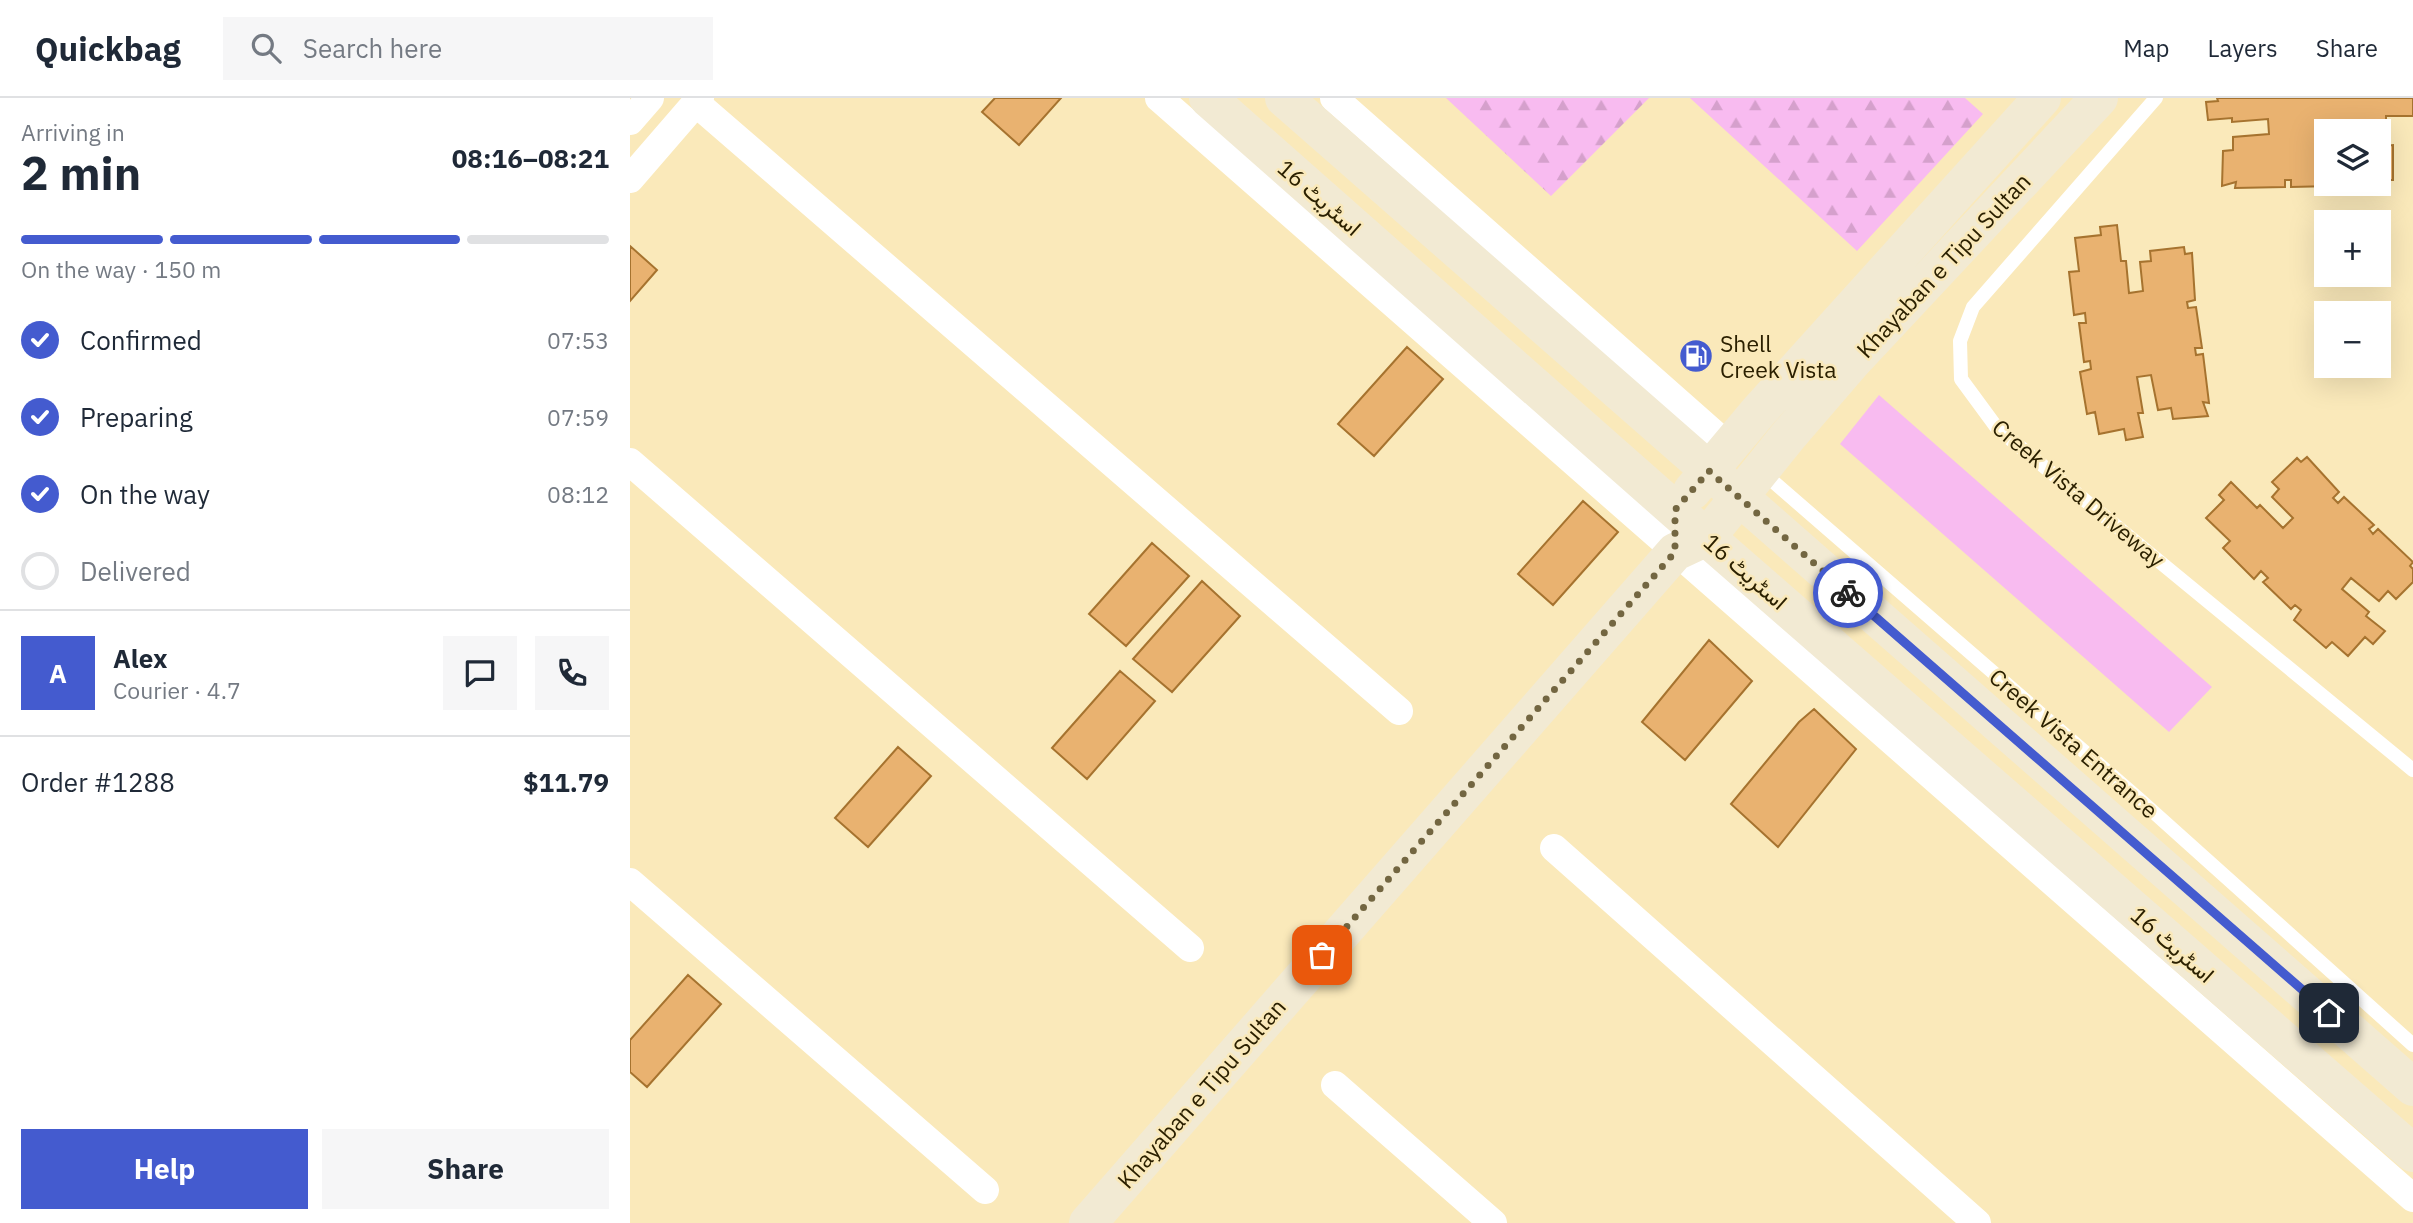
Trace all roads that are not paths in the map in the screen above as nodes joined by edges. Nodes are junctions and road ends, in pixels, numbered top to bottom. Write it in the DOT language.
graph roads {
  1 [pos="650,98"];
  2 [pos="1159,98"];
  3 [pos="1208,98"];
  4 [pos="1284,98"];
  5 [pos="1334,98"];
  6 [pos="2042,98"];
  7 [pos="2099,98"];
  8 [pos="2156,98"];
  9 [pos="698,101"];
  10 [pos="630,121"];
  11 [pos="630,179"];
  12 [pos="1774,423"];
  13 [pos="630,462"];
  14 [pos="1738,467"];
  15 [pos="1675,510"];
  16 [pos="1691,544"];
  17 [pos="1399,712"];
  18 [pos="2413,770"];
  19 [pos="1554,848"];
  20 [pos="630,882"];
  21 [pos="1190,948"];
  22 [pos="2413,1045"];
  23 [pos="1335,1085"];
  24 [pos="2413,1087"];
  25 [pos="2413,1153"];
  26 [pos="985,1190"];
  27 [pos="2413,1198"];
  28 [pos="1088,1223"];
  29 [pos="1493,1223"];
  30 [pos="1977,1223"];
  1 -- 10 [label="street"];
  2 -- 16 [label="street"];
  3 -- 15 [label="main road, اسٹریٹ 16"];
  4 -- 14 [label="main road"];
  5 -- 14 [label="street"];
  6 -- 12 [label="main road, Khayaban e Tipu Sultan"];
  7 -- 12 [label="main road, Khayaban e Tipu Sultan"];
  8 -- 18 [label="lane, Creek Vista Driveway"];
  9 -- 11 [label="street"];
  9 -- 17 [label="street"];
  12 -- 14 [label="main road, Khayaban e Tipu Sultan"];
  13 -- 21 [label="street"];
  14 -- 15 [label="main road, Khayaban e Tipu Sultan"];
  14 -- 16 [label="main road, Khayaban e Tipu Sultan"];
  14 -- 22 [label="lane, Creek Vista Entrance"];
  14 -- 24 [label="main road"];
  15 -- 16 [label="main road, اسٹریٹ 16"];
  16 -- 25 [label="main road, اسٹریٹ 16"];
  16 -- 27 [label="street"];
  16 -- 28 [label="main road, Khayaban e Tipu Sultan"];
  19 -- 30 [label="street"];
  20 -- 26 [label="street"];
  23 -- 29 [label="street"];
}
